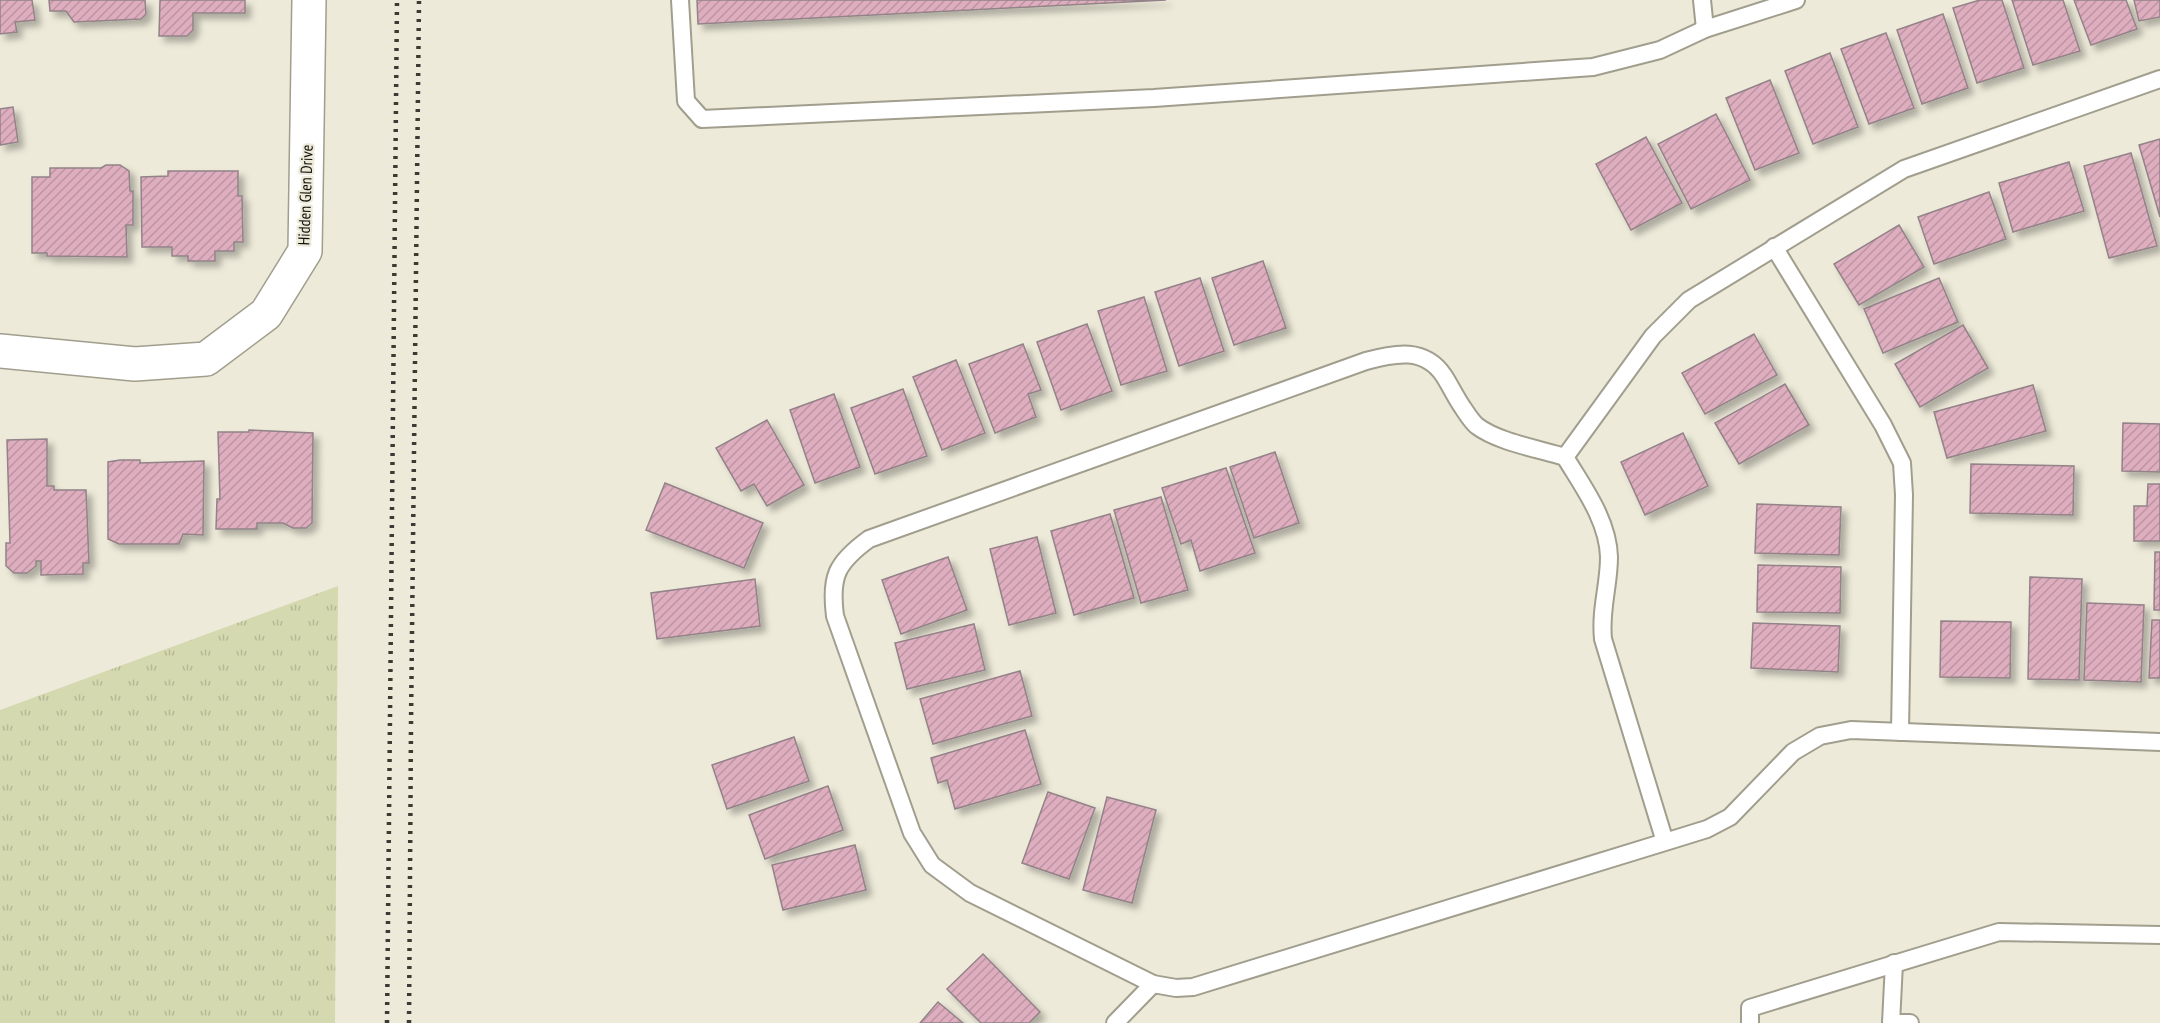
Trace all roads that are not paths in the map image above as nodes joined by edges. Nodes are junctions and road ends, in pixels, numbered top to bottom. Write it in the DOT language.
graph roads {
  1 [pos="309,0"];
  2 [pos="680,0"];
  3 [pos="1702,0"];
  4 [pos="1796,0"];
  5 [pos="1705,29"];
  6 [pos="2160,79"];
  7 [pos="1774,247"];
  8 [pos="0,351"];
  9 [pos="1565,457"];
  10 [pos="1900,732"];
  11 [pos="2160,742"];
  12 [pos="1665,842"];
  13 [pos="2160,935"];
  14 [pos="1894,963"];
  15 [pos="1152,984"];
  16 [pos="1115,1023"];
  17 [pos="1749,1023"];
  18 [pos="1891,1023"];
  19 [pos="1910,1023"];
  1 -- 8 [label="street, Hidden Glen Drive"];
  2 -- 5 [label="lane"];
  3 -- 5 [label="lane"];
  4 -- 5 [label="lane"];
  6 -- 7 [label="lane"];
  7 -- 9 [label="lane"];
  7 -- 10 [label="lane"];
  9 -- 12 [label="lane"];
  9 -- 15 [label="lane"];
  10 -- 11 [label="lane"];
  10 -- 12 [label="lane"];
  12 -- 15 [label="lane"];
  13 -- 14 [label="lane"];
  14 -- 17 [label="lane"];
  14 -- 18 [label="lane"];
  15 -- 16 [label="lane"];
  18 -- 19 [label="lane"];
}
